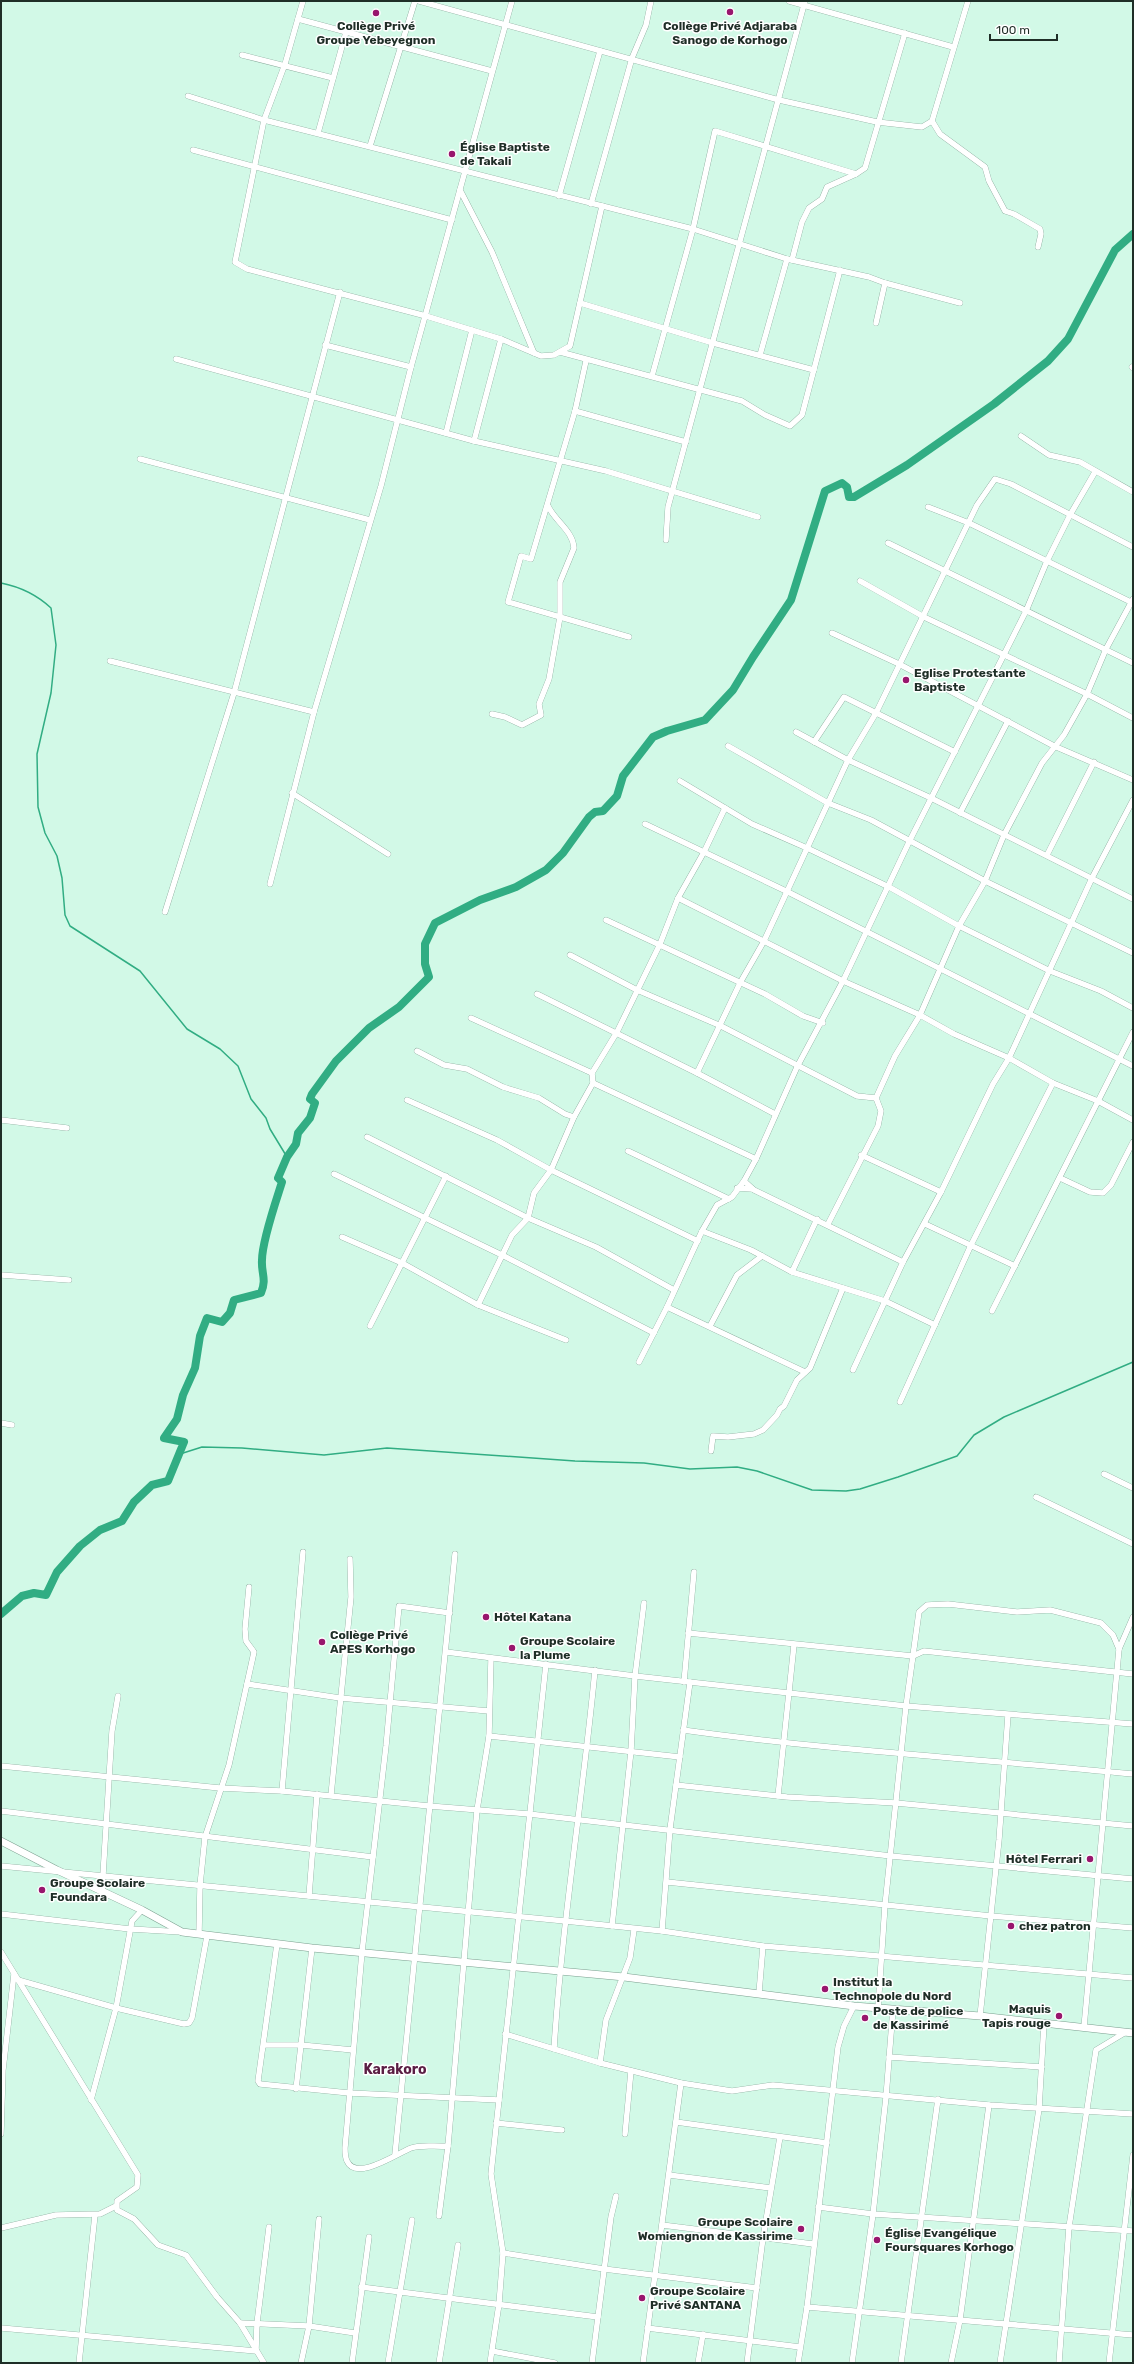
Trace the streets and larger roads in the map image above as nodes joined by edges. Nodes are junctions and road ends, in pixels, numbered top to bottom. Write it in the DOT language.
graph roads {
  1 [pos="303,1"];
  2 [pos="415,1"];
  3 [pos="419,1"];
  4 [pos="512,1"];
  5 [pos="651,1"];
  6 [pos="789,1"];
  7 [pos="968,1"];
  8 [pos="805,3"];
  9 [pos="298,19"];
  10 [pos="506,24"];
  11 [pos="346,32"];
  12 [pos="905,34"];
  13 [pos="953,47"];
  14 [pos="402,48"];
  15 [pos="600,51"];
  16 [pos="242,55"];
  17 [pos="632,58"];
  18 [pos="285,64"];
  19 [pos="492,71"];
  20 [pos="333,78"];
  21 [pos="188,96"];
  22 [pos="779,100"];
  23 [pos="264,120"];
  24 [pos="932,121"];
  25 [pos="877,122"];
  26 [pos="318,132"];
  27 [pos="370,146"];
  28 [pos="767,146"];
  29 [pos="193,150"];
  30 [pos="255,166"];
  31 [pos="465,171"];
  32 [pos="856,174"];
  33 [pos="460,190"];
  34 [pos="559,196"];
  35 [pos="591,204"];
  36 [pos="602,206"];
  37 [pos="452,220"];
  38 [pos="693,229"];
  39 [pos="741,245"];
  40 [pos="1038,247"];
  41 [pos="790,259"];
  42 [pos="840,270"];
  43 [pos="885,283"];
  44 [pos="340,292"];
  45 [pos="960,303"];
  46 [pos="580,304"];
  47 [pos="426,316"];
  48 [pos="876,324"];
  49 [pos="472,330"];
  50 [pos="666,330"];
  51 [pos="501,339"];
  52 [pos="713,343"];
  53 [pos="325,346"];
  54 [pos="560,352"];
  55 [pos="534,353"];
  56 [pos="760,355"];
  57 [pos="176,359"];
  58 [pos="586,361"];
  59 [pos="411,367"];
  60 [pos="814,370"];
  61 [pos="652,376"];
  62 [pos="700,390"];
  63 [pos="311,396"];
  64 [pos="575,411"];
  65 [pos="399,421"];
  66 [pos="446,433"];
  67 [pos="1021,436"];
  68 [pos="474,441"];
  69 [pos="686,442"];
  70 [pos="140,459"];
  71 [pos="559,461"];
  72 [pos="1095,472"];
  73 [pos="673,492"];
  74 [pos="1133,492"];
  75 [pos="288,497"];
  76 [pos="548,506"];
  77 [pos="928,507"];
  78 [pos="1070,515"];
  79 [pos="758,517"];
  80 [pos="370,520"];
  81 [pos="969,523"];
  82 [pos="666,540"];
  83 [pos="888,543"];
  84 [pos="1133,547"];
  85 [pos="1047,561"];
  86 [pos="946,570"];
  87 [pos="860,581"];
  88 [pos="1132,601"];
  89 [pos="1026,611"];
  90 [pos="560,617"];
  91 [pos="924,617"];
  92 [pos="832,633"];
  93 [pos="629,637"];
  94 [pos="1106,649"];
  95 [pos="1003,654"];
  96 [pos="110,661"];
  97 [pos="1133,663"];
  98 [pos="899,664"];
  99 [pos="234,693"];
  100 [pos="1087,694"];
  101 [pos="979,705"];
  102 [pos="314,712"];
  103 [pos="876,713"];
  104 [pos="492,714"];
  105 [pos="1133,718"];
  106 [pos="1008,721"];
  107 [pos="796,732"];
  108 [pos="814,742"];
  109 [pos="728,746"];
  110 [pos="1054,746"];
  111 [pos="955,752"];
  112 [pos="848,760"];
  113 [pos="1094,762"];
  114 [pos="1133,780"];
  115 [pos="680,781"];
  116 [pos="292,793"];
  117 [pos="931,798"];
  118 [pos="1133,800"];
  119 [pos="828,803"];
  120 [pos="725,808"];
  121 [pos="960,813"];
  122 [pos="645,824"];
  123 [pos="1004,835"];
  124 [pos="909,842"];
  125 [pos="807,848"];
  126 [pos="704,852"];
  127 [pos="388,854"];
  128 [pos="1046,855"];
  129 [pos="1092,878"];
  130 [pos="985,881"];
  131 [pos="270,884"];
  132 [pos="888,887"];
  133 [pos="786,891"];
  134 [pos="678,898"];
  135 [pos="1133,898"];
  136 [pos="165,912"];
  137 [pos="606,920"];
  138 [pos="1071,924"];
  139 [pos="958,926"];
  140 [pos="866,932"];
  141 [pos="764,941"];
  142 [pos="660,944"];
  143 [pos="1133,953"];
  144 [pos="570,955"];
  145 [pos="941,971"];
  146 [pos="1050,971"];
  147 [pos="844,981"];
  148 [pos="740,983"];
  149 [pos="637,990"];
  150 [pos="537,994"];
  151 [pos="1133,1008"];
  152 [pos="1030,1014"];
  153 [pos="920,1015"];
  154 [pos="471,1018"];
  155 [pos="823,1023"];
  156 [pos="720,1026"];
  157 [pos="617,1032"];
  158 [pos="1133,1032"];
  159 [pos="417,1051"];
  160 [pos="1009,1058"];
  161 [pos="1119,1059"];
  162 [pos="1133,1066"];
  163 [pos="798,1067"];
  164 [pos="592,1073"];
  165 [pos="697,1073"];
  166 [pos="593,1083"];
  167 [pos="1053,1083"];
  168 [pos="876,1098"];
  169 [pos="407,1100"];
  170 [pos="1098,1102"];
  171 [pos="775,1114"];
  172 [pos="574,1117"];
  173 [pos="1,1120"];
  174 [pos="1133,1120"];
  175 [pos="67,1128"];
  176 [pos="368,1137"];
  177 [pos="1133,1142"];
  178 [pos="628,1151"];
  179 [pos="862,1155"];
  180 [pos="756,1159"];
  181 [pos="551,1170"];
  182 [pos="334,1174"];
  183 [pos="446,1176"];
  184 [pos="1060,1178"];
  185 [pos="744,1181"];
  186 [pos="737,1188"];
  187 [pos="752,1189"];
  188 [pos="941,1192"];
  189 [pos="728,1199"];
  190 [pos="425,1218"];
  191 [pos="528,1218"];
  192 [pos="817,1219"];
  193 [pos="828,1224"];
  194 [pos="925,1224"];
  195 [pos="702,1231"];
  196 [pos="342,1236"];
  197 [pos="698,1241"];
  198 [pos="971,1245"];
  199 [pos="504,1256"];
  200 [pos="762,1256"];
  201 [pos="903,1262"];
  202 [pos="402,1263"];
  203 [pos="1015,1266"];
  204 [pos="792,1272"];
  205 [pos="1,1275"];
  206 [pos="69,1280"];
  207 [pos="843,1288"];
  208 [pos="674,1290"];
  209 [pos="885,1301"];
  210 [pos="478,1305"];
  211 [pos="667,1307"];
  212 [pos="992,1311"];
  213 [pos="935,1325"];
  214 [pos="370,1326"];
  215 [pos="710,1326"];
  216 [pos="654,1333"];
  217 [pos="566,1340"];
  218 [pos="639,1362"];
  219 [pos="853,1370"];
  220 [pos="805,1372"];
  221 [pos="900,1402"];
  222 [pos="1,1424"];
  223 [pos="12,1425"];
  224 [pos="711,1451"];
  225 [pos="1104,1474"];
  226 [pos="1133,1488"];
  227 [pos="1036,1497"];
  228 [pos="1133,1544"];
  229 [pos="303,1552"];
  230 [pos="455,1554"];
  231 [pos="350,1559"];
  232 [pos="694,1572"];
  233 [pos="249,1587"];
  234 [pos="644,1603"];
  235 [pos="450,1613"];
  236 [pos="1133,1617"];
  237 [pos="688,1633"];
  238 [pos="794,1645"];
  239 [pos="1119,1649"];
  240 [pos="446,1652"];
  241 [pos="913,1656"];
  242 [pos="491,1658"];
  243 [pos="546,1664"];
  244 [pos="595,1670"];
  245 [pos="1118,1672"];
  246 [pos="1133,1674"];
  247 [pos="635,1676"];
  248 [pos="684,1682"];
  249 [pos="690,1682"];
  250 [pos="247,1684"];
  251 [pos="291,1691"];
  252 [pos="788,1694"];
  253 [pos="118,1696"];
  254 [pos="340,1698"];
  255 [pos="389,1702"];
  256 [pos="906,1706"];
  257 [pos="440,1707"];
  258 [pos="489,1711"];
  259 [pos="1008,1715"];
  260 [pos="1112,1722"];
  261 [pos="1133,1724"];
  262 [pos="683,1730"];
  263 [pos="489,1736"];
  264 [pos="538,1742"];
  265 [pos="783,1744"];
  266 [pos="588,1747"];
  267 [pos="631,1751"];
  268 [pos="902,1752"];
  269 [pos="680,1757"];
  270 [pos="1005,1761"];
  271 [pos="1,1766"];
  272 [pos="1108,1772"];
  273 [pos="1133,1774"];
  274 [pos="110,1776"];
  275 [pos="676,1785"];
  276 [pos="220,1788"];
  277 [pos="282,1790"];
  278 [pos="317,1794"];
  279 [pos="331,1795"];
  280 [pos="778,1796"];
  281 [pos="379,1800"];
  282 [pos="896,1803"];
  283 [pos="429,1806"];
  284 [pos="477,1810"];
  285 [pos="1,1811"];
  286 [pos="1001,1813"];
  287 [pos="529,1814"];
  288 [pos="577,1820"];
  289 [pos="1103,1823"];
  290 [pos="106,1825"];
  291 [pos="623,1825"];
  292 [pos="1133,1826"];
  293 [pos="670,1829"];
  294 [pos="206,1837"];
  295 [pos="1,1841"];
  296 [pos="312,1848"];
  297 [pos="891,1856"];
  298 [pos="373,1857"];
  299 [pos="997,1864"];
  300 [pos="1,1866"];
  301 [pos="57,1870"];
  302 [pos="103,1875"];
  303 [pos="1098,1876"];
  304 [pos="1133,1879"];
  305 [pos="667,1882"];
  306 [pos="200,1885"];
  307 [pos="102,1892"];
  308 [pos="309,1896"];
  309 [pos="368,1902"];
  310 [pos="885,1905"];
  311 [pos="420,1906"];
  312 [pos="142,1910"];
  313 [pos="468,1912"];
  314 [pos="1,1914"];
  315 [pos="519,1916"];
  316 [pos="991,1916"];
  317 [pos="565,1921"];
  318 [pos="1093,1924"];
  319 [pos="612,1926"];
  320 [pos="1133,1928"];
  321 [pos="130,1929"];
  322 [pos="634,1930"];
  323 [pos="662,1931"];
  324 [pos="182,1932"];
  325 [pos="199,1934"];
  326 [pos="208,1936"];
  327 [pos="277,1944"];
  328 [pos="763,1946"];
  329 [pos="312,1948"];
  330 [pos="1,1952"];
  331 [pos="362,1952"];
  332 [pos="881,1955"];
  333 [pos="414,1958"];
  334 [pos="465,1962"];
  335 [pos="987,1964"];
  336 [pos="512,1966"];
  337 [pos="559,1970"];
  338 [pos="14,1974"];
  339 [pos="1089,1974"];
  340 [pos="624,1977"];
  341 [pos="1133,1978"];
  342 [pos="18,1980"];
  343 [pos="760,1993"];
  344 [pos="854,2006"];
  345 [pos="116,2008"];
  346 [pos="878,2008"];
  347 [pos="893,2009"];
  348 [pos="980,2016"];
  349 [pos="1044,2024"];
  350 [pos="1084,2027"];
  351 [pos="1129,2033"];
  352 [pos="505,2034"];
  353 [pos="264,2045"];
  354 [pos="301,2045"];
  355 [pos="554,2049"];
  356 [pos="353,2050"];
  357 [pos="890,2057"];
  358 [pos="600,2063"];
  359 [pos="1042,2067"];
  360 [pos="631,2071"];
  361 [pos="681,2083"];
  362 [pos="296,2089"];
  363 [pos="833,2091"];
  364 [pos="349,2093"];
  365 [pos="399,2096"];
  366 [pos="886,2097"];
  367 [pos="452,2099"];
  368 [pos="938,2099"];
  369 [pos="91,2100"];
  370 [pos="499,2100"];
  371 [pos="989,2105"];
  372 [pos="1039,2109"];
  373 [pos="1088,2113"];
  374 [pos="1133,2114"];
  375 [pos="676,2122"];
  376 [pos="496,2123"];
  377 [pos="562,2130"];
  378 [pos="1,2134"];
  379 [pos="624,2134"];
  380 [pos="780,2137"];
  381 [pos="827,2143"];
  382 [pos="448,2146"];
  383 [pos="395,2154"];
  384 [pos="1133,2155"];
  385 [pos="669,2176"];
  386 [pos="771,2188"];
  387 [pos="616,2196"];
  388 [pos="116,2206"];
  389 [pos="818,2207"];
  390 [pos="95,2214"];
  391 [pos="873,2214"];
  392 [pos="439,2216"];
  393 [pos="922,2217"];
  394 [pos="320,2219"];
  395 [pos="412,2220"];
  396 [pos="972,2220"];
  397 [pos="1022,2224"];
  398 [pos="662,2225"];
  399 [pos="269,2227"];
  400 [pos="1070,2227"];
  401 [pos="1,2228"];
  402 [pos="1124,2231"];
  403 [pos="1133,2231"];
  404 [pos="369,2237"];
  405 [pos="763,2238"];
  406 [pos="813,2244"];
  407 [pos="458,2245"];
  408 [pos="503,2253"];
  409 [pos="604,2269"];
  410 [pos="655,2274"];
  411 [pos="361,2287"];
  412 [pos="758,2288"];
  413 [pos="400,2291"];
  414 [pos="449,2297"];
  415 [pos="499,2304"];
  416 [pos="807,2308"];
  417 [pos="858,2313"];
  418 [pos="598,2317"];
  419 [pos="907,2317"];
  420 [pos="960,2320"];
  421 [pos="240,2323"];
  422 [pos="257,2323"];
  423 [pos="1006,2324"];
  424 [pos="309,2326"];
  425 [pos="1,2328"];
  426 [pos="647,2328"];
  427 [pos="1061,2330"];
  428 [pos="355,2333"];
  429 [pos="1112,2333"];
  430 [pos="703,2334"];
  431 [pos="1133,2335"];
  432 [pos="81,2336"];
  433 [pos="750,2341"];
  434 [pos="800,2347"];
  435 [pos="256,2351"];
  436 [pos="492,2351"];
  437 [pos="534,2361"];
  438 [pos="79,2363"];
  439 [pos="264,2363"];
  440 [pos="301,2363"];
  441 [pos="352,2363"];
  442 [pos="388,2363"];
  443 [pos="439,2363"];
  444 [pos="490,2363"];
  445 [pos="555,2363"];
  446 [pos="592,2363"];
  447 [pos="642,2363"];
  448 [pos="698,2363"];
  449 [pos="748,2363"];
  450 [pos="798,2363"];
  451 [pos="852,2363"];
  452 [pos="901,2363"];
  453 [pos="951,2363"];
  454 [pos="1000,2363"];
  455 [pos="1059,2363"];
  456 [pos="1109,2363"];
  1 -- 9 [label="street"];
  2 -- 14 [label="street"];
  3 -- 10 [label="street"];
  4 -- 10 [label="street"];
  5 -- 17 [label="street"];
  6 -- 8 [label="street"];
  7 -- 13 [label="street"];
  8 -- 12 [label="street"];
  8 -- 22 [label="street"];
  9 -- 11 [label="street"];
  9 -- 18 [label="street"];
  10 -- 15 [label="street"];
  10 -- 19 [label="street"];
  11 -- 14 [label="street"];
  11 -- 20 [label="street"];
  12 -- 13 [label="street"];
  12 -- 25 [label="street"];
  13 -- 24 [label="street"];
  14 -- 19 [label="street"];
  14 -- 27 [label="street"];
  15 -- 17 [label="street"];
  15 -- 34 [label="street"];
  16 -- 18 [label="street"];
  17 -- 22 [label="street"];
  17 -- 35 [label="street"];
  18 -- 20 [label="street"];
  18 -- 23 [label="street"];
  19 -- 31 [label="street"];
  20 -- 26 [label="street"];
  21 -- 23 [label="street"];
  22 -- 25 [label="street"];
  22 -- 28 [label="street"];
  23 -- 26 [label="street"];
  23 -- 30 [label="street"];
  24 -- 25 [label="street"];
  24 -- 40 [label="street"];
  25 -- 32 [label="street"];
  26 -- 27 [label="street"];
  27 -- 31 [label="street"];
  28 -- 32 [label="street"];
  28 -- 38 [label="street"];
  28 -- 39 [label="street"];
  29 -- 30 [label="street"];
  30 -- 37 [label="street"];
  30 -- 44 [label="street"];
  31 -- 33 [label="street"];
  31 -- 34 [label="street"];
  32 -- 41 [label="street"];
  33 -- 37 [label="street"];
  33 -- 55 [label="street"];
  34 -- 35 [label="street"];
  35 -- 36 [label="street"];
  36 -- 38 [label="street"];
  36 -- 46 [label="street"];
  37 -- 47 [label="street"];
  38 -- 39 [label="street"];
  38 -- 50 [label="street"];
  39 -- 41 [label="street"];
  39 -- 52 [label="street"];
  41 -- 42 [label="street"];
  41 -- 56 [label="street"];
  42 -- 43 [label="street"];
  42 -- 60 [label="street"];
  43 -- 45 [label="street"];
  43 -- 48 [label="street"];
  44 -- 47 [label="street"];
  44 -- 53 [label="street"];
  46 -- 50 [label="street"];
  46 -- 54 [label="street"];
  47 -- 49 [label="street"];
  47 -- 59 [label="street"];
  49 -- 51 [label="street"];
  49 -- 66 [label="street"];
  50 -- 52 [label="street"];
  50 -- 61 [label="street"];
  51 -- 55 [label="street"];
  51 -- 68 [label="street"];
  52 -- 56 [label="street"];
  52 -- 62 [label="street"];
  53 -- 59 [label="street"];
  53 -- 63 [label="street"];
  54 -- 55 [label="street"];
  54 -- 58 [label="street"];
  56 -- 60 [label="street"];
  57 -- 63 [label="street"];
  58 -- 61 [label="street"];
  58 -- 64 [label="street"];
  59 -- 65 [label="street"];
  60 -- 62 [label="street"];
  61 -- 62 [label="street"];
  62 -- 69 [label="street"];
  63 -- 65 [label="street"];
  63 -- 75 [label="street"];
  64 -- 69 [label="street"];
  64 -- 71 [label="street"];
  65 -- 66 [label="street"];
  65 -- 80 [label="street"];
  66 -- 68 [label="street"];
  67 -- 72 [label="street"];
  68 -- 71 [label="street"];
  69 -- 73 [label="street"];
  70 -- 75 [label="street"];
  71 -- 73 [label="street"];
  71 -- 76 [label="street"];
  72 -- 74 [label="street"];
  72 -- 78 [label="street"];
  73 -- 79 [label="street"];
  73 -- 82 [label="street"];
  75 -- 80 [label="street"];
  75 -- 99 [label="street"];
  76 -- 90 [label="street"];
  76 -- 90 [label="street"];
  77 -- 81 [label="street"];
  78 -- 81 [label="street"];
  78 -- 84 [label="street"];
  78 -- 85 [label="street"];
  80 -- 102 [label="street"];
  81 -- 85 [label="street"];
  81 -- 86 [label="street"];
  83 -- 86 [label="street"];
  85 -- 88 [label="street"];
  85 -- 89 [label="street"];
  86 -- 89 [label="street"];
  86 -- 91 [label="street"];
  87 -- 91 [label="street"];
  88 -- 94 [label="street"];
  89 -- 94 [label="street"];
  89 -- 95 [label="street"];
  90 -- 93 [label="street"];
  90 -- 104 [label="street"];
  91 -- 95 [label="street"];
  91 -- 98 [label="street"];
  92 -- 98 [label="street"];
  94 -- 97 [label="street"];
  94 -- 100 [label="street"];
  95 -- 100 [label="street"];
  95 -- 101 [label="street"];
  96 -- 99 [label="street"];
  98 -- 101 [label="street"];
  98 -- 103 [label="street"];
  99 -- 102 [label="street"];
  99 -- 136 [label="street"];
  100 -- 105 [label="street"];
  100 -- 110 [label="street"];
  101 -- 106 [label="street"];
  101 -- 111 [label="street"];
  102 -- 116 [label="street"];
  103 -- 108 [label="street"];
  103 -- 111 [label="street"];
  103 -- 112 [label="street"];
  106 -- 110 [label="street"];
  106 -- 121 [label="street"];
  107 -- 108 [label="street"];
  108 -- 112 [label="street"];
  109 -- 119 [label="street"];
  110 -- 113 [label="street"];
  110 -- 123 [label="street"];
  111 -- 117 [label="street"];
  112 -- 117 [label="street"];
  112 -- 119 [label="street"];
  113 -- 114 [label="street"];
  113 -- 128 [label="street"];
  115 -- 120 [label="street"];
  116 -- 127 [label="street"];
  116 -- 131 [label="street"];
  117 -- 121 [label="street"];
  117 -- 124 [label="street"];
  118 -- 129 [label="street"];
  119 -- 124 [label="street"];
  119 -- 125 [label="street"];
  120 -- 125 [label="street"];
  120 -- 126 [label="street"];
  121 -- 123 [label="street"];
  122 -- 126 [label="street"];
  123 -- 128 [label="street"];
  123 -- 130 [label="street"];
  124 -- 130 [label="street"];
  124 -- 132 [label="street"];
  125 -- 132 [label="street"];
  125 -- 133 [label="street"];
  126 -- 133 [label="street"];
  126 -- 134 [label="street"];
  128 -- 129 [label="street"];
  129 -- 135 [label="street"];
  129 -- 138 [label="street"];
  130 -- 138 [label="street"];
  130 -- 139 [label="street"];
  132 -- 139 [label="street"];
  132 -- 140 [label="street"];
  133 -- 140 [label="street"];
  133 -- 141 [label="street"];
  134 -- 141 [label="street"];
  134 -- 142 [label="street"];
  137 -- 142 [label="street"];
  138 -- 143 [label="street"];
  138 -- 146 [label="street"];
  139 -- 145 [label="street"];
  139 -- 146 [label="street"];
  140 -- 145 [label="street"];
  140 -- 147 [label="street"];
  141 -- 147 [label="street"];
  141 -- 148 [label="street"];
  142 -- 148 [label="street"];
  142 -- 149 [label="street"];
  144 -- 149 [label="street"];
  145 -- 152 [label="street"];
  145 -- 153 [label="street"];
  146 -- 151 [label="street"];
  146 -- 152 [label="street"];
  147 -- 153 [label="street"];
  147 -- 155 [label="street"];
  148 -- 155 [label="street"];
  148 -- 156 [label="street"];
  149 -- 156 [label="street"];
  149 -- 157 [label="street"];
  150 -- 157 [label="street"];
  152 -- 160 [label="street"];
  152 -- 161 [label="street"];
  153 -- 160 [label="street"];
  153 -- 168 [label="street"];
  154 -- 164 [label="street"];
  155 -- 163 [label="street"];
  156 -- 163 [label="street"];
  156 -- 165 [label="street"];
  157 -- 164 [label="street"];
  157 -- 165 [label="street"];
  158 -- 161 [label="street"];
  159 -- 172 [label="street"];
  160 -- 167 [label="street"];
  160 -- 188 [label="street"];
  161 -- 162 [label="street"];
  161 -- 170 [label="street"];
  163 -- 168 [label="street"];
  163 -- 171 [label="street"];
  164 -- 166 [label="street"];
  165 -- 171 [label="street"];
  166 -- 172 [label="street"];
  166 -- 180 [label="street"];
  167 -- 170 [label="street"];
  167 -- 198 [label="street"];
  168 -- 179 [label="street"];
  169 -- 181 [label="street"];
  170 -- 174 [label="street"];
  170 -- 184 [label="street"];
  171 -- 180 [label="street"];
  172 -- 181 [label="street"];
  173 -- 175 [label="street"];
  176 -- 183 [label="street"];
  177 -- 184 [label="street"];
  178 -- 189 [label="street"];
  179 -- 188 [label="street"];
  179 -- 193 [label="street"];
  180 -- 185 [label="street"];
  181 -- 191 [label="street"];
  181 -- 197 [label="street"];
  182 -- 190 [label="street"];
  183 -- 190 [label="street"];
  183 -- 191 [label="street"];
  184 -- 203 [label="street"];
  185 -- 186 [label="street"];
  185 -- 187 [label="street"];
  186 -- 187 [label="street"];
  186 -- 189 [label="street"];
  187 -- 192 [label="street"];
  188 -- 194 [label="street"];
  189 -- 195 [label="street"];
  190 -- 199 [label="street"];
  190 -- 202 [label="street"];
  191 -- 199 [label="street"];
  191 -- 208 [label="street"];
  192 -- 193 [label="street"];
  192 -- 204 [label="street"];
  193 -- 201 [label="street"];
  194 -- 198 [label="street"];
  194 -- 201 [label="street"];
  195 -- 197 [label="street"];
  195 -- 200 [label="street"];
  196 -- 202 [label="street"];
  197 -- 208 [label="street"];
  198 -- 203 [label="street"];
  198 -- 213 [label="street"];
  199 -- 210 [label="street"];
  199 -- 216 [label="street"];
  200 -- 204 [label="street"];
  200 -- 215 [label="street"];
  201 -- 209 [label="street"];
  202 -- 210 [label="street"];
  202 -- 214 [label="street"];
  203 -- 212 [label="street"];
  204 -- 207 [label="street"];
  205 -- 206 [label="street"];
  207 -- 209 [label="street"];
  207 -- 220 [label="street"];
  208 -- 211 [label="street"];
  209 -- 213 [label="street"];
  209 -- 219 [label="street"];
  210 -- 217 [label="street"];
  211 -- 215 [label="street"];
  211 -- 216 [label="street"];
  213 -- 221 [label="street"];
  215 -- 220 [label="street"];
  216 -- 218 [label="street"];
  220 -- 224 [label="street"];
  222 -- 223 [label="street"];
  225 -- 226 [label="street"];
  227 -- 228 [label="street"];
  229 -- 251 [label="street"];
  230 -- 235 [label="street"];
  231 -- 254 [label="street"];
  232 -- 237 [label="street"];
  233 -- 250 [label="street"];
  234 -- 247 [label="street"];
  235 -- 240 [label="street"];
  235 -- 255 [label="street"];
  236 -- 239 [label="street"];
  237 -- 238 [label="street"];
  237 -- 248 [label="street"];
  238 -- 241 [label="street"];
  238 -- 252 [label="street"];
  239 -- 241 [label="street"];
  239 -- 245 [label="street"];
  240 -- 242 [label="street"];
  240 -- 257 [label="street"];
  241 -- 245 [label="street"];
  241 -- 256 [label="street"];
  242 -- 243 [label="street"];
  242 -- 258 [label="street"];
  243 -- 244 [label="street"];
  243 -- 264 [label="street"];
  244 -- 247 [label="street"];
  244 -- 266 [label="street"];
  245 -- 246 [label="street"];
  245 -- 260 [label="street"];
  247 -- 248 [label="street"];
  247 -- 267 [label="street"];
  248 -- 249 [label="street"];
  249 -- 252 [label="street"];
  249 -- 262 [label="street"];
  250 -- 251 [label="street"];
  250 -- 276 [label="street"];
  251 -- 254 [label="street"];
  251 -- 277 [label="street"];
  252 -- 256 [label="street"];
  252 -- 265 [label="street"];
  253 -- 274 [label="street"];
  254 -- 255 [label="street"];
  254 -- 279 [label="street"];
  255 -- 257 [label="street"];
  255 -- 281 [label="street"];
  256 -- 259 [label="street"];
  256 -- 268 [label="street"];
  257 -- 258 [label="street"];
  257 -- 283 [label="street"];
  258 -- 263 [label="street"];
  259 -- 260 [label="street"];
  259 -- 270 [label="street"];
  260 -- 261 [label="street"];
  260 -- 272 [label="street"];
  262 -- 265 [label="street"];
  262 -- 269 [label="street"];
  263 -- 264 [label="street"];
  263 -- 284 [label="street"];
  264 -- 266 [label="street"];
  264 -- 287 [label="street"];
  265 -- 268 [label="street"];
  265 -- 280 [label="street"];
  266 -- 267 [label="street"];
  266 -- 288 [label="street"];
  267 -- 269 [label="street"];
  267 -- 291 [label="street"];
  268 -- 270 [label="street"];
  268 -- 282 [label="street"];
  269 -- 275 [label="street"];
  270 -- 272 [label="street"];
  270 -- 286 [label="street"];
  271 -- 274 [label="street"];
  272 -- 273 [label="street"];
  272 -- 289 [label="street"];
  274 -- 276 [label="street"];
  274 -- 290 [label="street"];
  275 -- 280 [label="street"];
  275 -- 293 [label="street"];
  276 -- 277 [label="street"];
  276 -- 294 [label="street"];
  277 -- 278 [label="street"];
  278 -- 279 [label="street"];
  278 -- 296 [label="street"];
  279 -- 281 [label="street"];
  280 -- 282 [label="street"];
  281 -- 283 [label="street"];
  281 -- 298 [label="street"];
  282 -- 286 [label="street"];
  282 -- 297 [label="street"];
  283 -- 284 [label="street"];
  283 -- 311 [label="street"];
  284 -- 287 [label="street"];
  284 -- 313 [label="street"];
  285 -- 290 [label="street"];
  286 -- 289 [label="street"];
  286 -- 299 [label="street"];
  287 -- 288 [label="street"];
  287 -- 315 [label="street"];
  288 -- 291 [label="street"];
  288 -- 317 [label="street"];
  289 -- 292 [label="street"];
  289 -- 303 [label="street"];
  290 -- 294 [label="street"];
  290 -- 302 [label="street"];
  291 -- 293 [label="street"];
  291 -- 319 [label="street"];
  293 -- 297 [label="street"];
  293 -- 305 [label="street"];
  294 -- 296 [label="street"];
  294 -- 306 [label="street"];
  295 -- 301 [label="street"];
  296 -- 298 [label="street"];
  296 -- 308 [label="street"];
  297 -- 299 [label="street"];
  297 -- 310 [label="street"];
  298 -- 309 [label="street"];
  299 -- 303 [label="street"];
  299 -- 316 [label="street"];
  300 -- 301 [label="street"];
  301 -- 302 [label="street"];
  301 -- 307 [label="street"];
  302 -- 306 [label="street"];
  302 -- 307 [label="street"];
  303 -- 304 [label="street"];
  303 -- 318 [label="street"];
  305 -- 310 [label="street"];
  305 -- 323 [label="street"];
  306 -- 308 [label="street"];
  306 -- 325 [label="street"];
  307 -- 312 [label="street"];
  308 -- 309 [label="street"];
  309 -- 311 [label="street"];
  309 -- 331 [label="street"];
  310 -- 316 [label="street"];
  310 -- 332 [label="street"];
  311 -- 313 [label="street"];
  311 -- 333 [label="street"];
  312 -- 321 [label="street"];
  312 -- 324 [label="street"];
  313 -- 315 [label="street"];
  313 -- 334 [label="street"];
  314 -- 321 [label="street"];
  315 -- 317 [label="street"];
  315 -- 336 [label="street"];
  316 -- 318 [label="street"];
  316 -- 335 [label="street"];
  317 -- 319 [label="street"];
  317 -- 337 [label="street"];
  318 -- 320 [label="street"];
  318 -- 339 [label="street"];
  319 -- 322 [label="street"];
  321 -- 324 [label="street"];
  321 -- 345 [label="street"];
  322 -- 323 [label="street"];
  322 -- 340 [label="street"];
  323 -- 328 [label="street"];
  324 -- 325 [label="street"];
  325 -- 326 [label="street"];
  326 -- 327 [label="street"];
  326 -- 345 [label="street"];
  327 -- 329 [label="street"];
  327 -- 353 [label="street"];
  328 -- 332 [label="street"];
  328 -- 343 [label="street"];
  329 -- 331 [label="street"];
  329 -- 354 [label="street"];
  330 -- 338 [label="street"];
  331 -- 333 [label="street"];
  331 -- 356 [label="street"];
  332 -- 335 [label="street"];
  332 -- 346 [label="street"];
  333 -- 334 [label="street"];
  333 -- 365 [label="street"];
  334 -- 336 [label="street"];
  334 -- 367 [label="street"];
  335 -- 339 [label="street"];
  335 -- 348 [label="street"];
  336 -- 337 [label="street"];
  336 -- 352 [label="street"];
  337 -- 340 [label="street"];
  337 -- 355 [label="street"];
  338 -- 342 [label="street"];
  338 -- 378 [label="street"];
  339 -- 341 [label="street"];
  339 -- 350 [label="street"];
  340 -- 343 [label="street"];
  340 -- 358 [label="street"];
  342 -- 345 [label="street"];
  342 -- 369 [label="street"];
  343 -- 344 [label="street"];
  344 -- 346 [label="street"];
  344 -- 363 [label="street"];
  345 -- 369 [label="street"];
  346 -- 347 [label="street"];
  347 -- 348 [label="street"];
  347 -- 357 [label="street"];
  348 -- 349 [label="street"];
  349 -- 350 [label="street"];
  349 -- 359 [label="street"];
  350 -- 351 [label="street"];
  351 -- 373 [label="street"];
  352 -- 355 [label="street"];
  352 -- 370 [label="street"];
  353 -- 354 [label="street"];
  353 -- 362 [label="street"];
  354 -- 356 [label="street"];
  354 -- 362 [label="street"];
  355 -- 358 [label="street"];
  356 -- 364 [label="street"];
  357 -- 359 [label="street"];
  357 -- 366 [label="street"];
  358 -- 360 [label="street"];
  359 -- 372 [label="street"];
  360 -- 361 [label="street"];
  360 -- 379 [label="street"];
  361 -- 363 [label="street"];
  361 -- 375 [label="street"];
  362 -- 364 [label="street"];
  363 -- 366 [label="street"];
  363 -- 381 [label="street"];
  364 -- 365 [label="street"];
  364 -- 383 [label="street"];
  365 -- 367 [label="street"];
  365 -- 383 [label="street"];
  366 -- 368 [label="street"];
  366 -- 391 [label="street"];
  367 -- 370 [label="street"];
  367 -- 382 [label="street"];
  368 -- 371 [label="street"];
  368 -- 393 [label="street"];
  369 -- 388 [label="street"];
  370 -- 376 [label="street"];
  371 -- 372 [label="street"];
  371 -- 396 [label="street"];
  372 -- 373 [label="street"];
  372 -- 397 [label="street"];
  373 -- 374 [label="street"];
  373 -- 400 [label="street"];
  375 -- 380 [label="street"];
  375 -- 385 [label="street"];
  376 -- 377 [label="street"];
  376 -- 408 [label="street"];
  380 -- 381 [label="street"];
  380 -- 386 [label="street"];
  381 -- 389 [label="street"];
  382 -- 383 [label="street"];
  382 -- 392 [label="street"];
  384 -- 402 [label="street"];
  385 -- 386 [label="street"];
  385 -- 398 [label="street"];
  386 -- 405 [label="street"];
  387 -- 409 [label="street"];
  388 -- 390 [label="street"];
  388 -- 421 [label="street"];
  389 -- 391 [label="street"];
  389 -- 406 [label="street"];
  390 -- 401 [label="street"];
  390 -- 432 [label="street"];
  391 -- 393 [label="street"];
  391 -- 417 [label="street"];
  393 -- 396 [label="street"];
  393 -- 419 [label="street"];
  394 -- 424 [label="street"];
  395 -- 413 [label="street"];
  396 -- 397 [label="street"];
  396 -- 420 [label="street"];
  397 -- 400 [label="street"];
  397 -- 423 [label="street"];
  398 -- 405 [label="street"];
  398 -- 410 [label="street"];
  399 -- 422 [label="street"];
  400 -- 402 [label="street"];
  400 -- 427 [label="street"];
  402 -- 403 [label="street"];
  402 -- 429 [label="street"];
  404 -- 411 [label="street"];
  405 -- 406 [label="street"];
  405 -- 412 [label="street"];
  406 -- 416 [label="street"];
  407 -- 414 [label="street"];
  408 -- 409 [label="street"];
  408 -- 415 [label="street"];
  409 -- 410 [label="street"];
  409 -- 418 [label="street"];
  410 -- 412 [label="street"];
  410 -- 426 [label="street"];
  411 -- 413 [label="street"];
  411 -- 428 [label="street"];
  412 -- 433 [label="street"];
  413 -- 414 [label="street"];
  413 -- 442 [label="street"];
  414 -- 415 [label="street"];
  414 -- 443 [label="street"];
  415 -- 418 [label="street"];
  415 -- 436 [label="street"];
  416 -- 417 [label="street"];
  416 -- 434 [label="street"];
  417 -- 419 [label="street"];
  417 -- 451 [label="street"];
  418 -- 446 [label="street"];
  419 -- 420 [label="street"];
  419 -- 452 [label="street"];
  420 -- 423 [label="street"];
  420 -- 453 [label="street"];
  421 -- 422 [label="street"];
  421 -- 435 [label="street"];
  422 -- 424 [label="street"];
  422 -- 435 [label="street"];
  423 -- 427 [label="street"];
  423 -- 454 [label="street"];
  424 -- 428 [label="street"];
  424 -- 440 [label="street"];
  425 -- 432 [label="street"];
  426 -- 430 [label="street"];
  426 -- 447 [label="street"];
  427 -- 429 [label="street"];
  427 -- 455 [label="street"];
  428 -- 441 [label="street"];
  429 -- 431 [label="street"];
  429 -- 456 [label="street"];
  430 -- 433 [label="street"];
  430 -- 448 [label="street"];
  432 -- 435 [label="street"];
  432 -- 438 [label="street"];
  433 -- 434 [label="street"];
  433 -- 449 [label="street"];
  434 -- 450 [label="street"];
  435 -- 439 [label="street"];
  436 -- 437 [label="street"];
  436 -- 444 [label="street"];
  437 -- 445 [label="street"];
}
